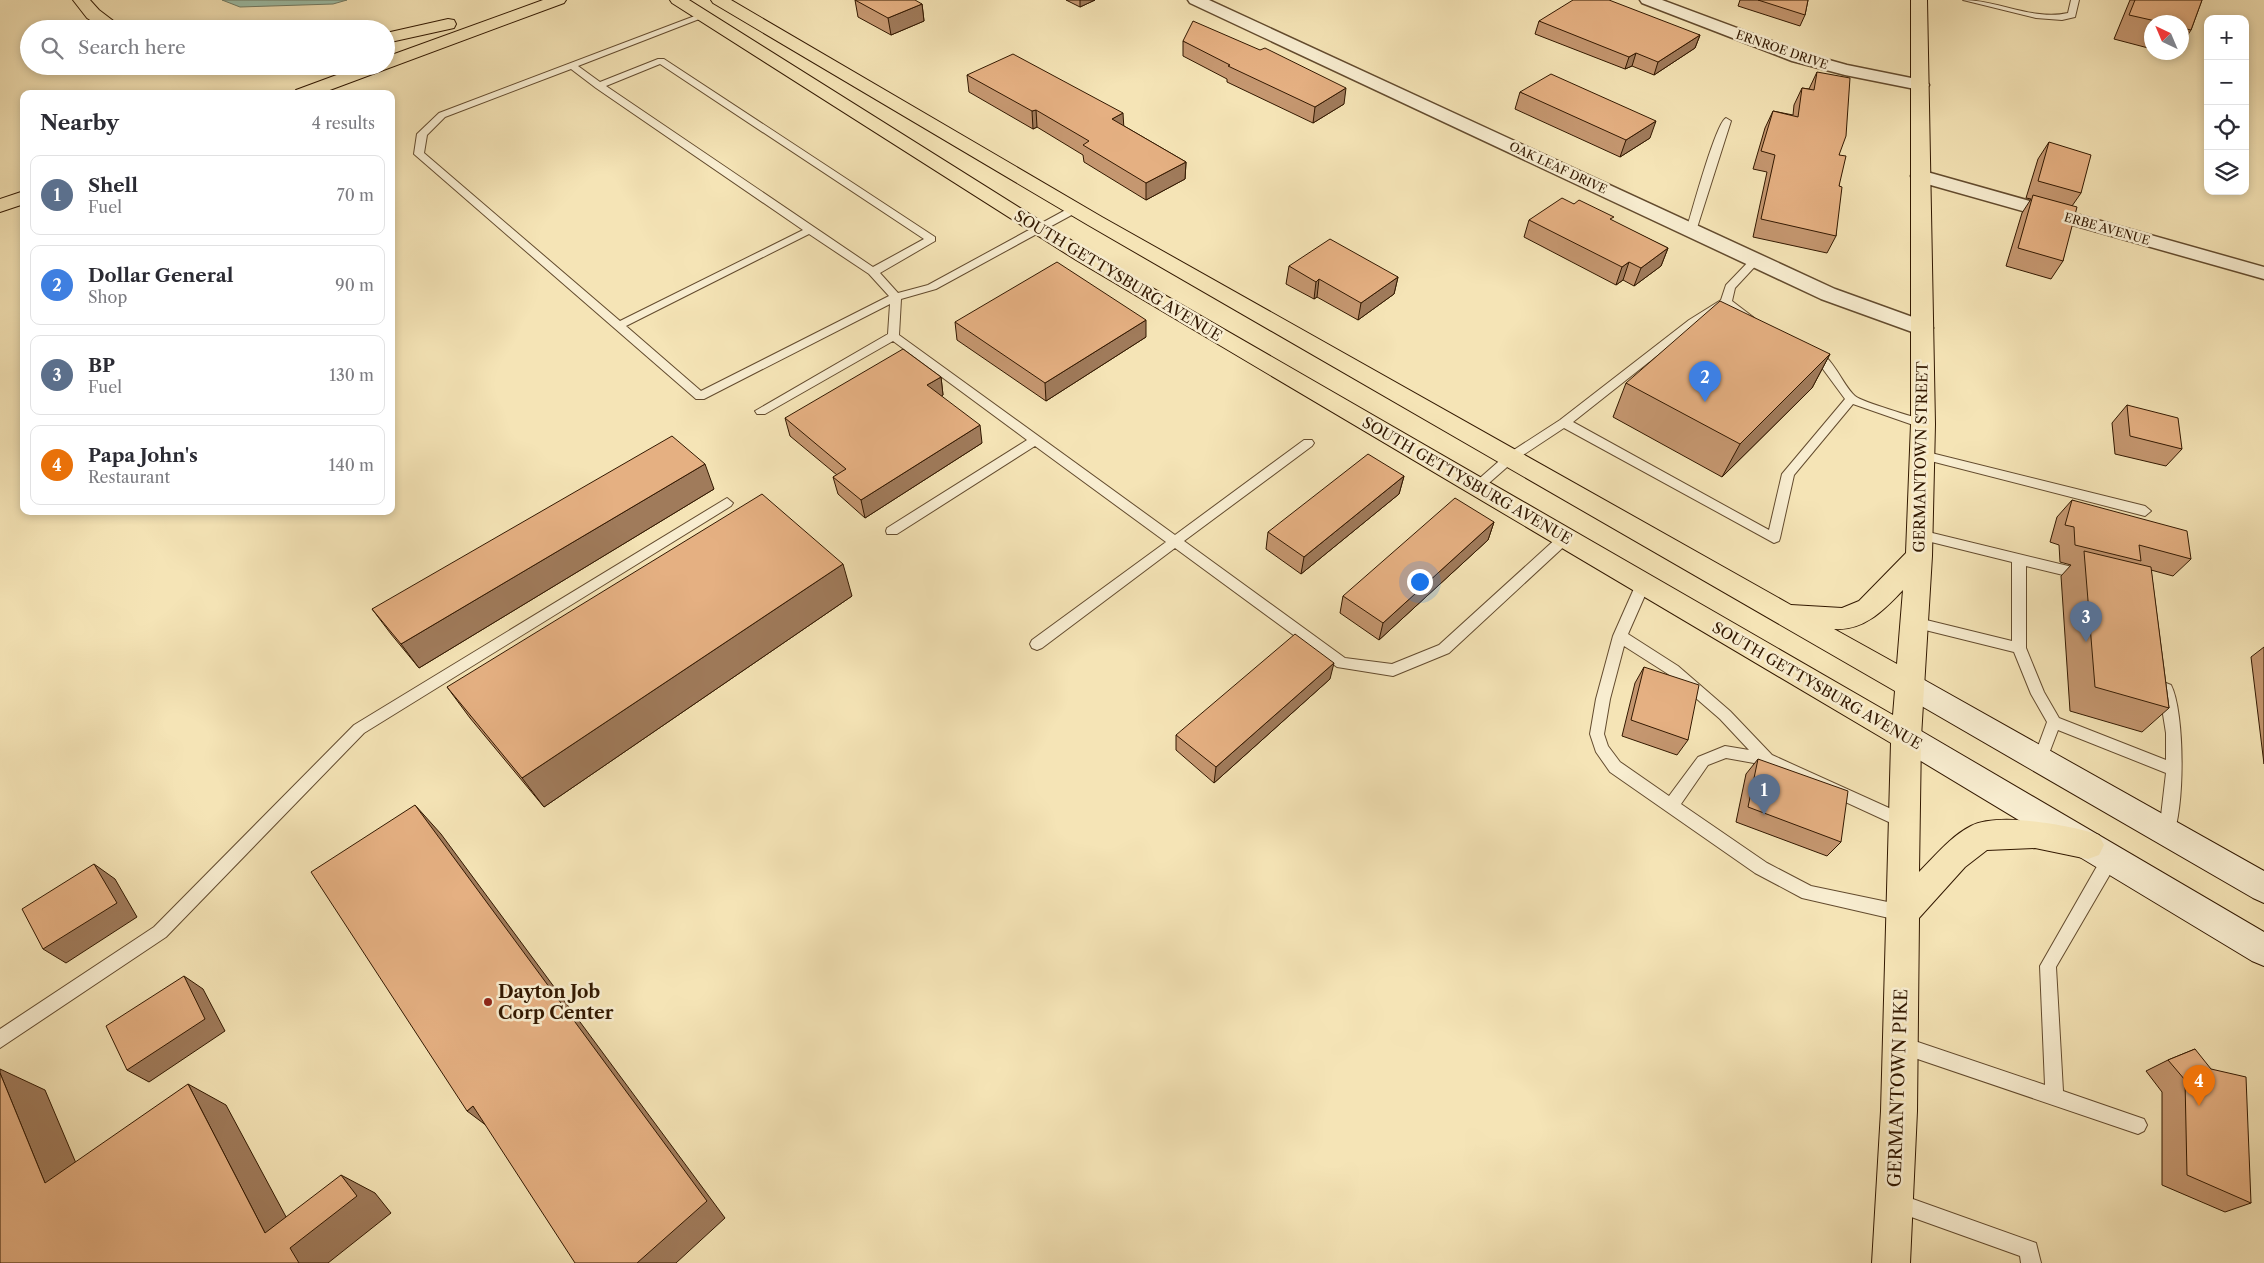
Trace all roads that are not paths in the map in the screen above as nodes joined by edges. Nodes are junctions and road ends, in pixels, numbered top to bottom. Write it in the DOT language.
graph roads {
  1 [pos="81,0"];
  2 [pos="521,0"];
  3 [pos="558,0"];
  4 [pos="678,0"];
  5 [pos="719,0"];
  6 [pos="1196,0"];
  7 [pos="1648,0"];
  8 [pos="1919,0"];
  9 [pos="1967,0"];
  10 [pos="2075,0"];
  11 [pos="1676,4"];
  12 [pos="703,16"];
  13 [pos="100,20"];
  14 [pos="395,36"];
  15 [pos="395,60"];
  16 [pos="571,65"];
  17 [pos="354,75"];
  18 [pos="1920,85"];
  19 [pos="600,86"];
  20 [pos="313,90"];
  21 [pos="1726,121"];
  22 [pos="1920,176"];
  23 [pos="20,198"];
  24 [pos="0,206"];
  25 [pos="1075,208"];
  26 [pos="1038,229"];
  27 [pos="810,230"];
  28 [pos="1692,231"];
  29 [pos="1756,260"];
  30 [pos="873,272"];
  31 [pos="2264,273"];
  32 [pos="896,297"];
  33 [pos="1726,302"];
  34 [pos="618,326"];
  35 [pos="1763,328"];
  36 [pos="1922,328"];
  37 [pos="893,336"];
  38 [pos="1796,345"];
  39 [pos="1851,399"];
  40 [pos="761,411"];
  41 [pos="1564,423"];
  42 [pos="1924,424"];
  43 [pos="1036,440"];
  44 [pos="1308,443"];
  45 [pos="1922,455"];
  46 [pos="1510,458"];
  47 [pos="1476,487"];
  48 [pos="727,503"];
  49 [pos="2145,511"];
  50 [pos="892,531"];
  51 [pos="1565,538"];
  52 [pos="1175,541"];
  53 [pos="1920,546"];
  54 [pos="2019,559"];
  55 [pos="2096,578"];
  56 [pos="1643,584"];
  57 [pos="1784,614"];
  58 [pos="1914,622"];
  59 [pos="1620,636"];
  60 [pos="1037,644"];
  61 [pos="2018,648"];
  62 [pos="2164,676"];
  63 [pos="1909,685"];
  64 [pos="2054,722"];
  65 [pos="1906,737"];
  66 [pos="1767,758"];
  67 [pos="2040,760"];
  68 [pos="2173,769"];
  69 [pos="1672,806"];
  70 [pos="1904,822"];
  71 [pos="2167,833"];
  72 [pos="2099,852"];
  73 [pos="2264,888"];
  74 [pos="1902,913"];
  75 [pos="2264,950"];
  76 [pos="0,1039"];
  77 [pos="1900,1045"];
  78 [pos="2054,1096"];
  79 [pos="2138,1125"];
  80 [pos="1894,1201"];
  81 [pos="1891,1263"];
  82 [pos="2030,1263"];
  1 -- 13 [label="main road"];
  2 -- 14 [label="main road"];
  3 -- 15 [label="main road"];
  4 -- 12 [label="main road, SOUTH GETTYSBURG AVENUE"];
  5 -- 25 [label="main road"];
  6 -- 28 [label="street, OAK LEAF DRIVE"];
  7 -- 11 [label="street, ERNROE DRIVE"];
  8 -- 18 [label="main road, GERMANTOWN STREET"];
  9 -- 10 [label="lane"];
  11 -- 18 [label="street, ERNROE DRIVE"];
  12 -- 16 [label="lane"];
  12 -- 26 [label="main road, SOUTH GETTYSBURG AVENUE"];
  16 -- 19 [label="lane"];
  16 -- 34 [label="lane"];
  17 -- 20 [label="main road"];
  18 -- 22 [label="main road, GERMANTOWN STREET"];
  19 -- 27 [label="lane"];
  19 -- 30 [label="lane"];
  21 -- 28 [label="lane"];
  22 -- 31 [label="street, ERBE AVENUE"];
  22 -- 36 [label="main road, GERMANTOWN STREET"];
  23 -- 24 [label="main road"];
  25 -- 26 [label="lane"];
  25 -- 46 [label="main road"];
  26 -- 32 [label="lane"];
  26 -- 47 [label="main road, SOUTH GETTYSBURG AVENUE"];
  27 -- 30 [label="lane"];
  27 -- 34 [label="lane"];
  28 -- 29 [label="street, OAK LEAF DRIVE"];
  29 -- 33 [label="lane"];
  29 -- 36 [label="street, OAK LEAF DRIVE"];
  30 -- 32 [label="lane"];
  32 -- 34 [label="lane"];
  32 -- 37 [label="lane"];
  33 -- 35 [label="lane"];
  33 -- 41 [label="lane"];
  36 -- 42 [label="main road, GERMANTOWN STREET"];
  37 -- 40 [label="lane"];
  37 -- 43 [label="lane"];
  38 -- 39 [label="lane"];
  39 -- 41 [label="lane"];
  39 -- 42 [label="lane"];
  41 -- 46 [label="lane"];
  42 -- 45 [label="main road, GERMANTOWN STREET"];
  43 -- 50 [label="lane"];
  43 -- 52 [label="lane"];
  44 -- 52 [label="lane"];
  45 -- 49 [label="lane"];
  45 -- 53 [label="main road, GERMANTOWN STREET"];
  46 -- 47 [label="lane"];
  46 -- 57 [label="main road"];
  47 -- 51 [label="main road, SOUTH GETTYSBURG AVENUE"];
  48 -- 76 [label="lane"];
  51 -- 52 [label="lane"];
  51 -- 56 [label="main road, SOUTH GETTYSBURG AVENUE"];
  52 -- 60 [label="lane"];
  53 -- 54 [label="lane"];
  53 -- 57 [label="main road"];
  53 -- 58 [label="main road, GERMANTOWN STREET"];
  54 -- 55 [label="lane"];
  54 -- 61 [label="lane"];
  56 -- 59 [label="lane"];
  56 -- 65 [label="main road, SOUTH GETTYSBURG AVENUE"];
  57 -- 63 [label="main road"];
  58 -- 61 [label="lane"];
  58 -- 63 [label="main road, GERMANTOWN STREET"];
  59 -- 66 [label="lane"];
  59 -- 69 [label="lane"];
  61 -- 64 [label="lane"];
  62 -- 68 [label="lane"];
  63 -- 65 [label="main road, GERMANTOWN STREET"];
  63 -- 67 [label="main road"];
  64 -- 67 [label="lane"];
  64 -- 68 [label="lane"];
  65 -- 70 [label="main road, GERMANTOWN STREET"];
  65 -- 72 [label="main road, SOUTH GETTYSBURG AVENUE"];
  66 -- 69 [label="lane"];
  66 -- 70 [label="lane"];
  67 -- 71 [label="main road"];
  68 -- 71 [label="lane"];
  69 -- 74 [label="lane"];
  70 -- 74 [label="main road, GERMANTOWN STREET"];
  71 -- 73 [label="main road"];
  72 -- 74 [label="main road"];
  72 -- 75 [label="main road, SOUTH GETTYSBURG AVENUE"];
  72 -- 78 [label="lane"];
  74 -- 77 [label="main road, GERMANTOWN PIKE"];
  77 -- 78 [label="lane"];
  77 -- 80 [label="main road, GERMANTOWN PIKE"];
  78 -- 79 [label="lane"];
  80 -- 81 [label="main road, GERMANTOWN PIKE"];
  80 -- 82 [label="lane"];
}
